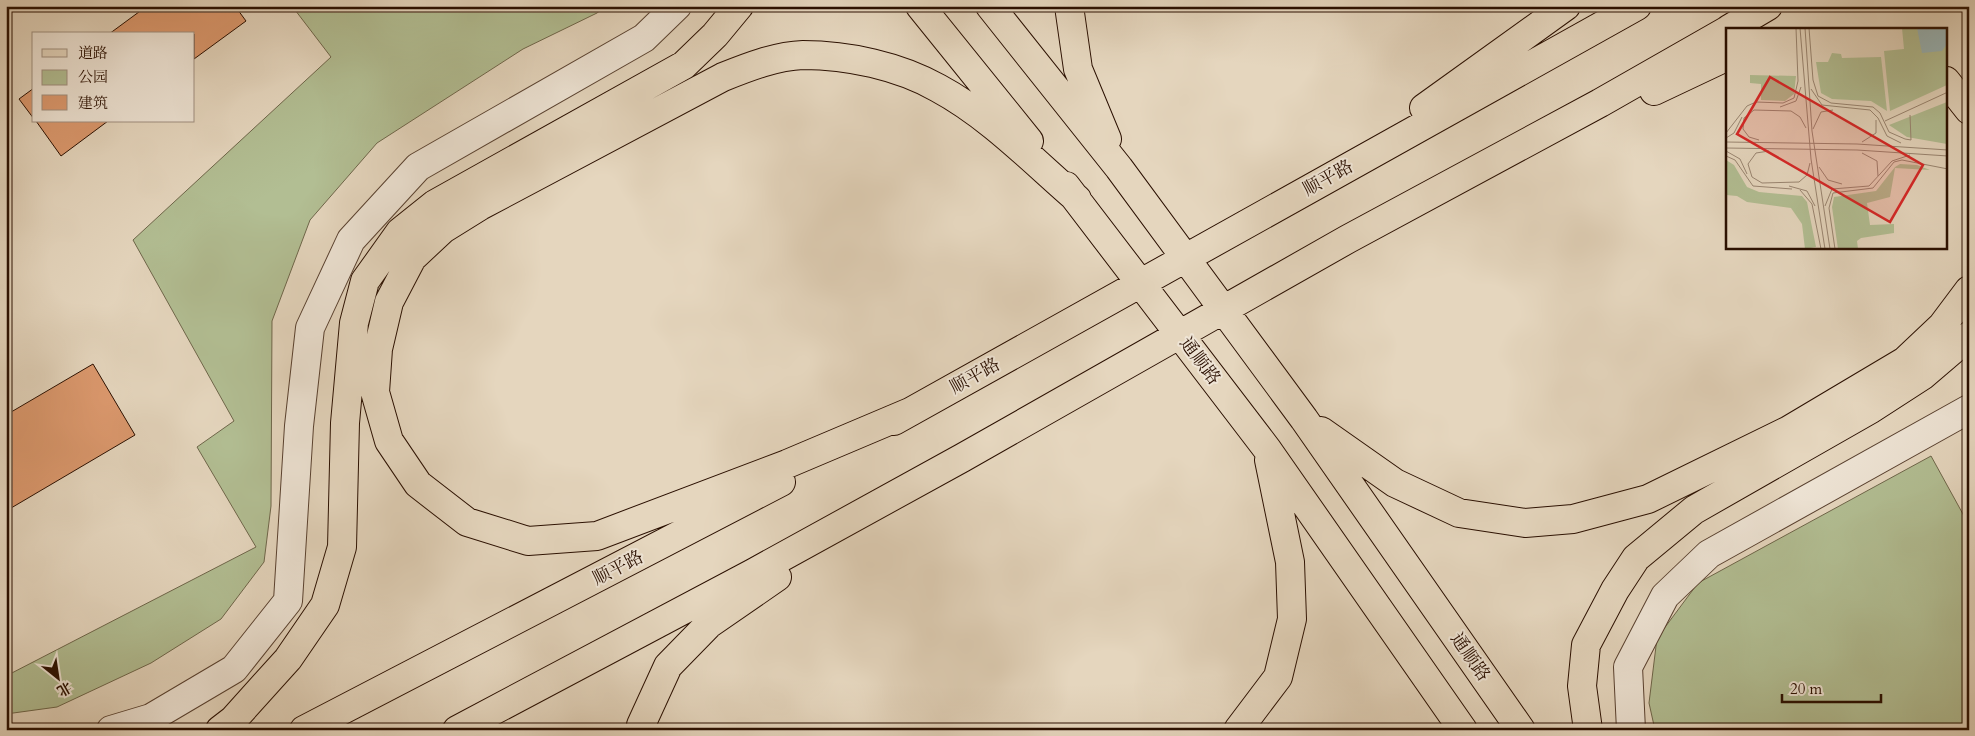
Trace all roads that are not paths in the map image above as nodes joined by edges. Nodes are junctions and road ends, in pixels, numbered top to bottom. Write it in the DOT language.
graph roads {
  1 [pos="677,6"];
  2 [pos="739,6"];
  3 [pos="920,6"];
  4 [pos="990,6"];
  5 [pos="1069,6"];
  6 [pos="1566,6"];
  7 [pos="1637,6"];
  8 [pos="1768,6"];
  9 [pos="1730,28"];
  10 [pos="1726,30"];
  11 [pos="1726,57"];
  12 [pos="1948,84"];
  13 [pos="1969,110"];
  14 [pos="1119,168"];
  15 [pos="1317,184"];
  16 [pos="1076,199"];
  17 [pos="1400,211"];
  18 [pos="1969,290"];
  19 [pos="1969,336"];
  20 [pos="1969,409"];
  21 [pos="910,412"];
  22 [pos="1304,419"];
  23 [pos="1267,448"];
  24 [pos="907,488"];
  25 [pos="111,730"];
  26 [pos="220,730"];
  27 [pos="304,730"];
  28 [pos="456,730"];
  29 [pos="641,730"];
  30 [pos="1238,730"];
  31 [pos="1463,730"];
  32 [pos="1521,730"];
  33 [pos="1588,730"];
  34 [pos="1631,730"];
  1 -- 25 [label="street"];
  2 -- 26 [label="main road"];
  3 -- 16 [label="main road, 通顺路"];
  4 -- 14 [label="main road, 通顺路"];
  5 -- 14 [label="main road"];
  6 -- 15 [label="main road"];
  7 -- 15 [label="main road, 顺平路"];
  8 -- 9 [label="main road"];
  10 -- 17 [label="main road"];
  11 -- 17 [label="main road"];
  12 -- 13 [label="main road"];
  14 -- 22 [label="main road, 通顺路"];
  15 -- 21 [label="main road, 顺平路"];
  16 -- 21 [label="main road"];
  16 -- 23 [label="main road, 通顺路"];
  17 -- 24 [label="main road"];
  18 -- 22 [label="main road"];
  19 -- 33 [label="main road"];
  20 -- 34 [label="street"];
  21 -- 27 [label="main road, 顺平路"];
  22 -- 32 [label="main road, 通顺路"];
  23 -- 30 [label="main road"];
  23 -- 31 [label="main road, 通顺路"];
  24 -- 28 [label="main road"];
  24 -- 29 [label="main road"];
}
